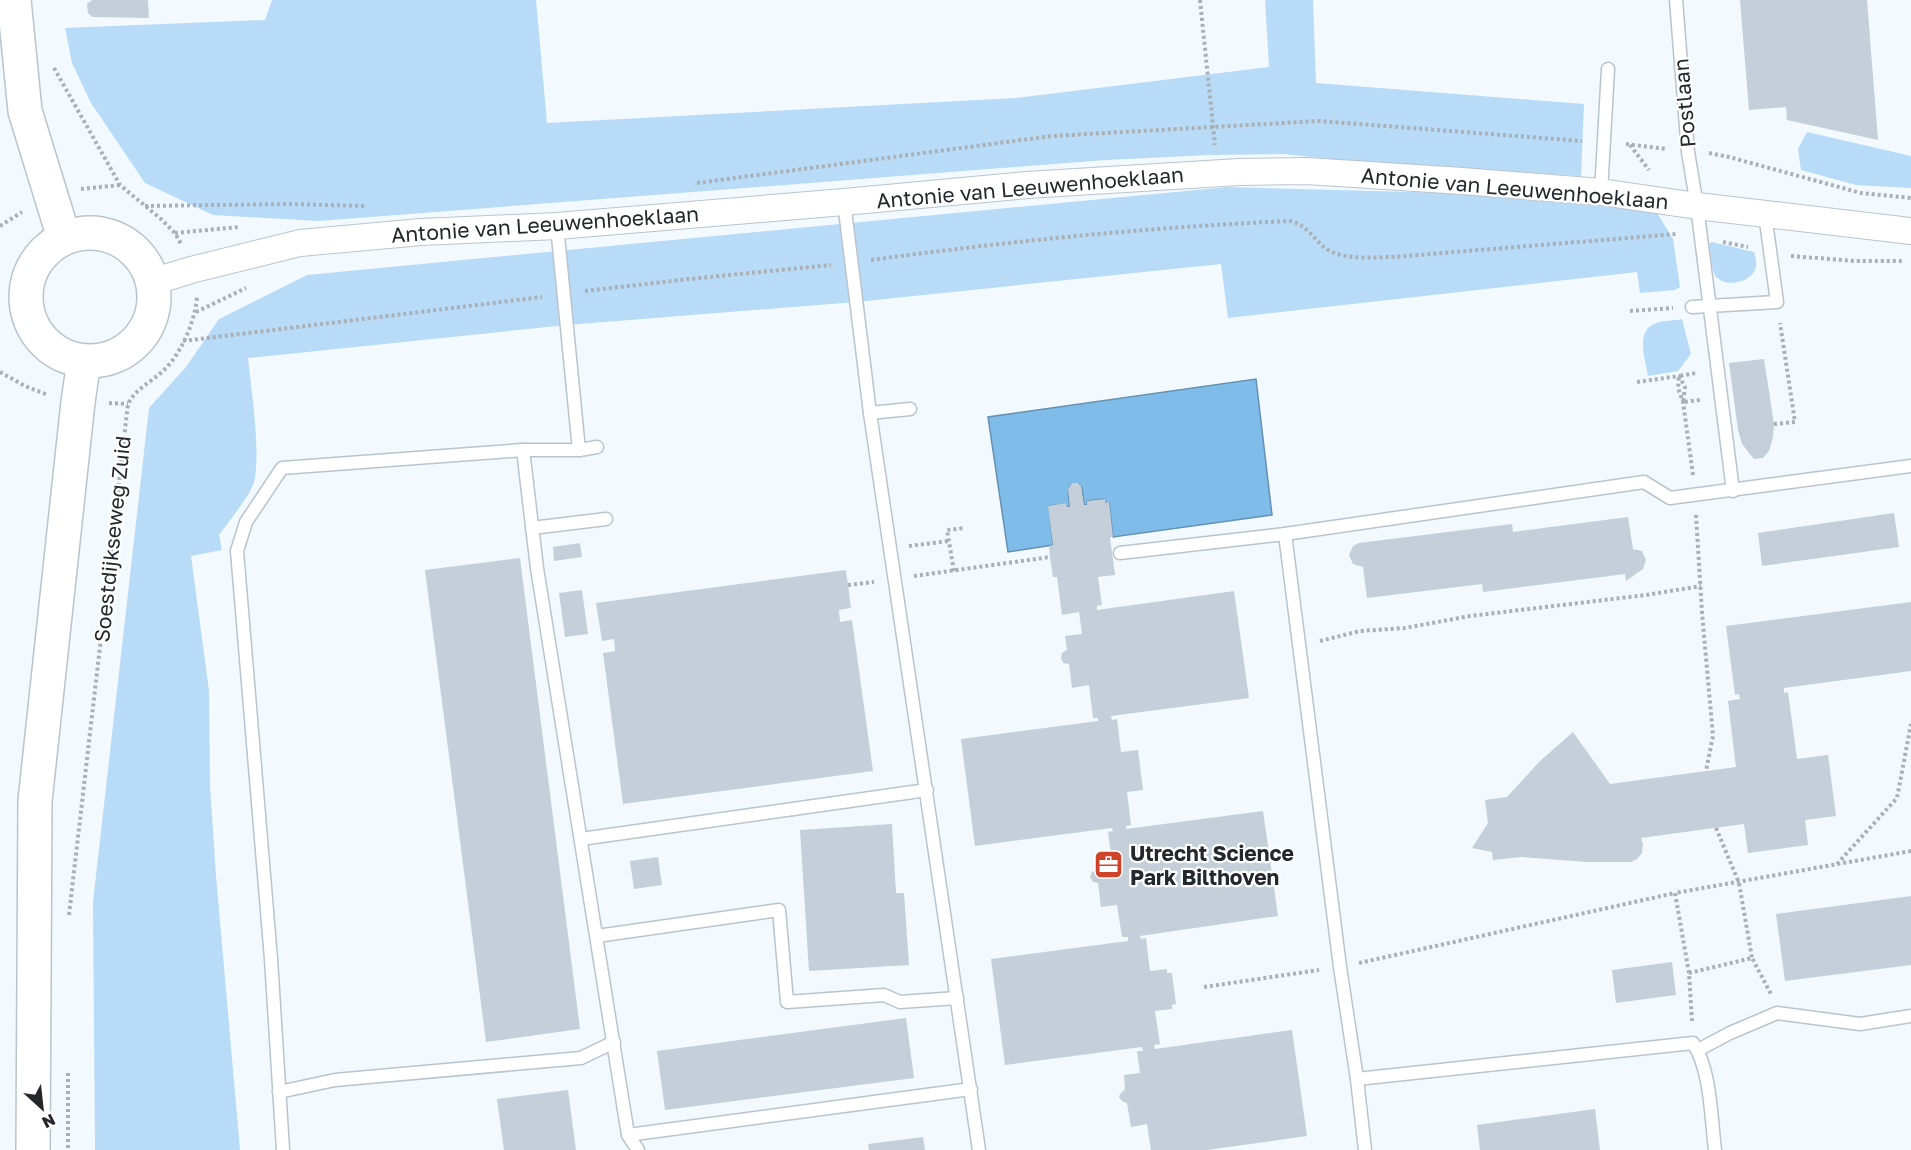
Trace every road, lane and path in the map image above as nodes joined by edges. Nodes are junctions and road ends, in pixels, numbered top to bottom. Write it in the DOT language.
graph roads {
  1 [pos="14,0"];
  2 [pos="1200,0"];
  3 [pos="1676,0"];
  4 [pos="50,60"];
  5 [pos="1608,69"];
  6 [pos="1213,127"];
  7 [pos="1624,138"];
  8 [pos="1603,143"];
  9 [pos="1630,144"];
  10 [pos="1688,152"];
  11 [pos="1219,173"];
  12 [pos="1652,175"];
  13 [pos="689,184"];
  14 [pos="1601,192"];
  15 [pos="1911,198"];
  16 [pos="844,202"];
  17 [pos="145,206"];
  18 [pos="375,206"];
  19 [pos="1697,206"];
  20 [pos="1765,214"];
  21 [pos="557,226"];
  22 [pos="1911,231"];
  23 [pos="1700,237"];
  24 [pos="64,238"];
  25 [pos="1770,252"];
  26 [pos="1911,260"];
  27 [pos="851,263"];
  28 [pos="191,270"];
  29 [pos="152,282"];
  30 [pos="564,294"];
  31 [pos="1777,302"];
  32 [pos="1709,306"];
  33 [pos="1692,308"];
  34 [pos="1630,311"];
  35 [pos="183,341"];
  36 [pos="84,361"];
  37 [pos="1699,372"];
  38 [pos="586,373"];
  39 [pos="572,375"];
  40 [pos="1678,376"];
  41 [pos="1637,382"];
  42 [pos="910,410"];
  43 [pos="870,413"];
  44 [pos="1774,424"];
  45 [pos="597,447"];
  46 [pos="523,450"];
  47 [pos="579,450"];
  48 [pos="1911,466"];
  49 [pos="1733,491"];
  50 [pos="1695,496"];
  51 [pos="606,519"];
  52 [pos="532,528"];
  53 [pos="965,528"];
  54 [pos="1285,534"];
  55 [pos="949,541"];
  56 [pos="891,549"];
  57 [pos="1120,553"];
  58 [pos="1050,557"];
  59 [pos="954,571"];
  60 [pos="896,579"];
  61 [pos="848,585"];
  62 [pos="1702,586"];
  63 [pos="1313,643"];
  64 [pos="1911,724"];
  65 [pos="1706,771"];
  66 [pos="927,790"];
  67 [pos="1716,828"];
  68 [pos="581,839"];
  69 [pos="1911,851"];
  70 [pos="1837,865"];
  71 [pos="1739,883"];
  72 [pos="1675,892"];
  73 [pos="68,922"];
  74 [pos="597,936"];
  75 [pos="1752,958"];
  76 [pos="1340,967"];
  77 [pos="1689,973"];
  78 [pos="1204,987"];
  79 [pos="957,998"];
  80 [pos="1777,1013"];
  81 [pos="1911,1016"];
  82 [pos="614,1042"];
  83 [pos="1696,1047"];
  84 [pos="68,1070"];
  85 [pos="1357,1079"];
  86 [pos="970,1089"];
  87 [pos="279,1092"];
  88 [pos="628,1135"];
  89 [pos="33,1150"];
  90 [pos="68,1150"];
  91 [pos="283,1150"];
  92 [pos="638,1150"];
  93 [pos="979,1150"];
  94 [pos="1365,1150"];
  95 [pos="1715,1150"];
  1 -- 24 [label="main road"];
  2 -- 6 [label="path"];
  3 -- 10 [label="lane, Postlaan"];
  4 -- 17 [label="path, Soestdijkseweg Zuid"];
  5 -- 8 [label="lane"];
  6 -- 8 [label="path"];
  6 -- 11 [label="path"];
  6 -- 13 [label="path"];
  7 -- 9 [label="path"];
  8 -- 9 [label="path"];
  8 -- 14 [label="lane"];
  9 -- 10 [label="path"];
  9 -- 12 [label="path"];
  10 -- 15 [label="path"];
  10 -- 19 [label="lane, Postlaan"];
  11 -- 14 [label="street, Antonie van Leeuwenhoeklaan"];
  11 -- 16 [label="street, Antonie van Leeuwenhoeklaan"];
  14 -- 19 [label="street, Antonie van Leeuwenhoeklaan"];
  16 -- 21 [label="street, Antonie van Leeuwenhoeklaan"];
  16 -- 27 [label="lane"];
  17 -- 18 [label="path"];
  17 -- 28 [label="path, Soestdijkseweg Zuid"];
  19 -- 20 [label="street, Antonie van Leeuwenhoeklaan"];
  19 -- 23 [label="lane, Postlaan"];
  20 -- 22 [label="street, Antonie van Leeuwenhoeklaan"];
  20 -- 25 [label="lane"];
  21 -- 28 [label="street, Antonie van Leeuwenhoeklaan"];
  21 -- 30 [label="lane"];
  23 -- 25 [label="path"];
  23 -- 27 [label="path"];
  23 -- 32 [label="lane, Postlaan"];
  24 -- 29 [label="main road"];
  24 -- 36 [label="main road"];
  25 -- 26 [label="path"];
  25 -- 31 [label="lane"];
  27 -- 30 [label="path"];
  27 -- 43 [label="lane"];
  28 -- 29 [label="street, Antonie van Leeuwenhoeklaan"];
  28 -- 35 [label="path, Soestdijkseweg Zuid"];
  29 -- 36 [label="main road"];
  30 -- 35 [label="path"];
  30 -- 39 [label="lane"];
  31 -- 32 [label="lane"];
  31 -- 44 [label="path"];
  32 -- 33 [label="lane"];
  32 -- 49 [label="lane, Postlaan"];
  33 -- 34 [label="path"];
  35 -- 73 [label="path, Soestdijkseweg Zuid"];
  36 -- 89 [label="main road"];
  37 -- 40 [label="path"];
  38 -- 39 [label="lane"];
  39 -- 47 [label="lane"];
  40 -- 41 [label="path"];
  40 -- 50 [label="path"];
  42 -- 43 [label="lane"];
  43 -- 56 [label="lane"];
  45 -- 47 [label="lane"];
  46 -- 47 [label="lane"];
  46 -- 52 [label="lane"];
  46 -- 87 [label="lane"];
  48 -- 49 [label="lane"];
  49 -- 50 [label="lane"];
  50 -- 54 [label="lane"];
  50 -- 65 [label="path"];
  51 -- 52 [label="lane"];
  52 -- 68 [label="lane"];
  53 -- 55 [label="path"];
  54 -- 57 [label="lane"];
  54 -- 76 [label="lane"];
  55 -- 56 [label="path"];
  55 -- 59 [label="path"];
  56 -- 60 [label="lane"];
  58 -- 59 [label="path"];
  59 -- 60 [label="path"];
  60 -- 61 [label="path"];
  60 -- 66 [label="lane"];
  62 -- 63 [label="path"];
  64 -- 70 [label="path"];
  66 -- 68 [label="lane"];
  66 -- 79 [label="lane"];
  67 -- 71 [label="path"];
  68 -- 74 [label="lane"];
  69 -- 70 [label="path"];
  70 -- 71 [label="path"];
  71 -- 72 [label="path"];
  71 -- 75 [label="path"];
  72 -- 76 [label="path"];
  72 -- 77 [label="path"];
  74 -- 79 [label="lane"];
  74 -- 82 [label="lane"];
  75 -- 77 [label="path"];
  75 -- 80 [label="path"];
  76 -- 78 [label="path"];
  76 -- 85 [label="lane"];
  77 -- 83 [label="path"];
  79 -- 86 [label="lane"];
  80 -- 81 [label="lane"];
  80 -- 83 [label="lane"];
  82 -- 87 [label="lane"];
  82 -- 88 [label="lane"];
  83 -- 85 [label="lane"];
  83 -- 95 [label="lane"];
  84 -- 90 [label="path"];
  85 -- 94 [label="lane"];
  86 -- 88 [label="lane"];
  86 -- 93 [label="lane"];
  87 -- 91 [label="lane"];
  88 -- 92 [label="lane"];
}
